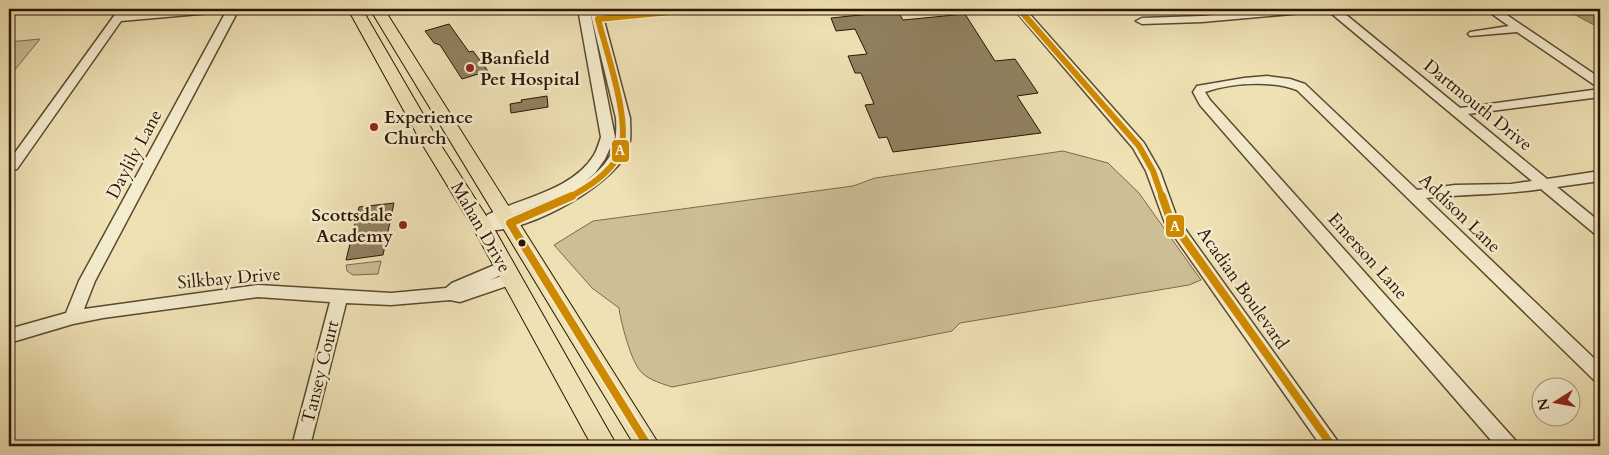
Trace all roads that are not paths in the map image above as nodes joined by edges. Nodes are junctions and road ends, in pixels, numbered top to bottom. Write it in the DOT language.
graph roads {
  1 [pos="222,9"];
  2 [pos="233,9"];
  3 [pos="355,9"];
  4 [pos="378,9"];
  5 [pos="1019,9"];
  6 [pos="1313,9"];
  7 [pos="1332,9"];
  8 [pos="1491,9"];
  9 [pos="1231,12"];
  10 [pos="120,14"];
  11 [pos="591,14"];
  12 [pos="1142,21"];
  13 [pos="1520,28"];
  14 [pos="1474,34"];
  15 [pos="611,68"];
  16 [pos="596,70"];
  17 [pos="1292,80"];
  18 [pos="1600,83"];
  19 [pos="1600,93"];
  20 [pos="408,103"];
  21 [pos="436,104"];
  22 [pos="1457,112"];
  23 [pos="12,166"];
  24 [pos="1600,176"];
  25 [pos="1544,184"];
  26 [pos="1414,195"];
  27 [pos="507,218"];
  28 [pos="482,225"];
  29 [pos="1600,230"];
  30 [pos="507,273"];
  31 [pos="339,297"];
  32 [pos="72,318"];
  33 [pos="9,336"];
  34 [pos="1600,376"];
  35 [pos="300,446"];
  36 [pos="605,446"];
  37 [pos="648,446"];
  38 [pos="1332,446"];
  39 [pos="1508,446"];
  1 -- 10 [label="street"];
  2 -- 32 [label="street, Daylily Lane"];
  3 -- 20 [label="main road, Mahan Drive"];
  4 -- 21 [label="main road, Mahan Drive"];
  5 -- 38 [label="street, Acadian Boulevard"];
  6 -- 9 [label="street"];
  7 -- 22 [label="street, Dartmouth Drive"];
  8 -- 13 [label="street"];
  9 -- 12 [label="street"];
  10 -- 23 [label="street"];
  11 -- 15 [label="street"];
  11 -- 16 [label="street"];
  13 -- 14 [label="street"];
  13 -- 18 [label="street"];
  15 -- 16 [label="street"];
  15 -- 27 [label="street"];
  16 -- 27 [label="street"];
  17 -- 26 [label="street, Addison Lane"];
  17 -- 39 [label="street, Emerson Lane"];
  19 -- 22 [label="street"];
  20 -- 21 [label="main road"];
  20 -- 28 [label="main road, Mahan Drive"];
  21 -- 27 [label="main road, Mahan Drive"];
  22 -- 25 [label="street, Dartmouth Drive"];
  24 -- 25 [label="street"];
  25 -- 26 [label="street"];
  25 -- 29 [label="street, Dartmouth Drive"];
  26 -- 34 [label="street, Addison Lane"];
  27 -- 28 [label="street"];
  27 -- 37 [label="main road, Mahan Drive"];
  28 -- 30 [label="main road, Mahan Drive"];
  30 -- 31 [label="street, Silkbay Drive"];
  30 -- 36 [label="main road, Mahan Drive"];
  31 -- 32 [label="street, Silkbay Drive"];
  31 -- 35 [label="street, Tansey Court"];
  32 -- 33 [label="street, Silkbay Drive"];
}
